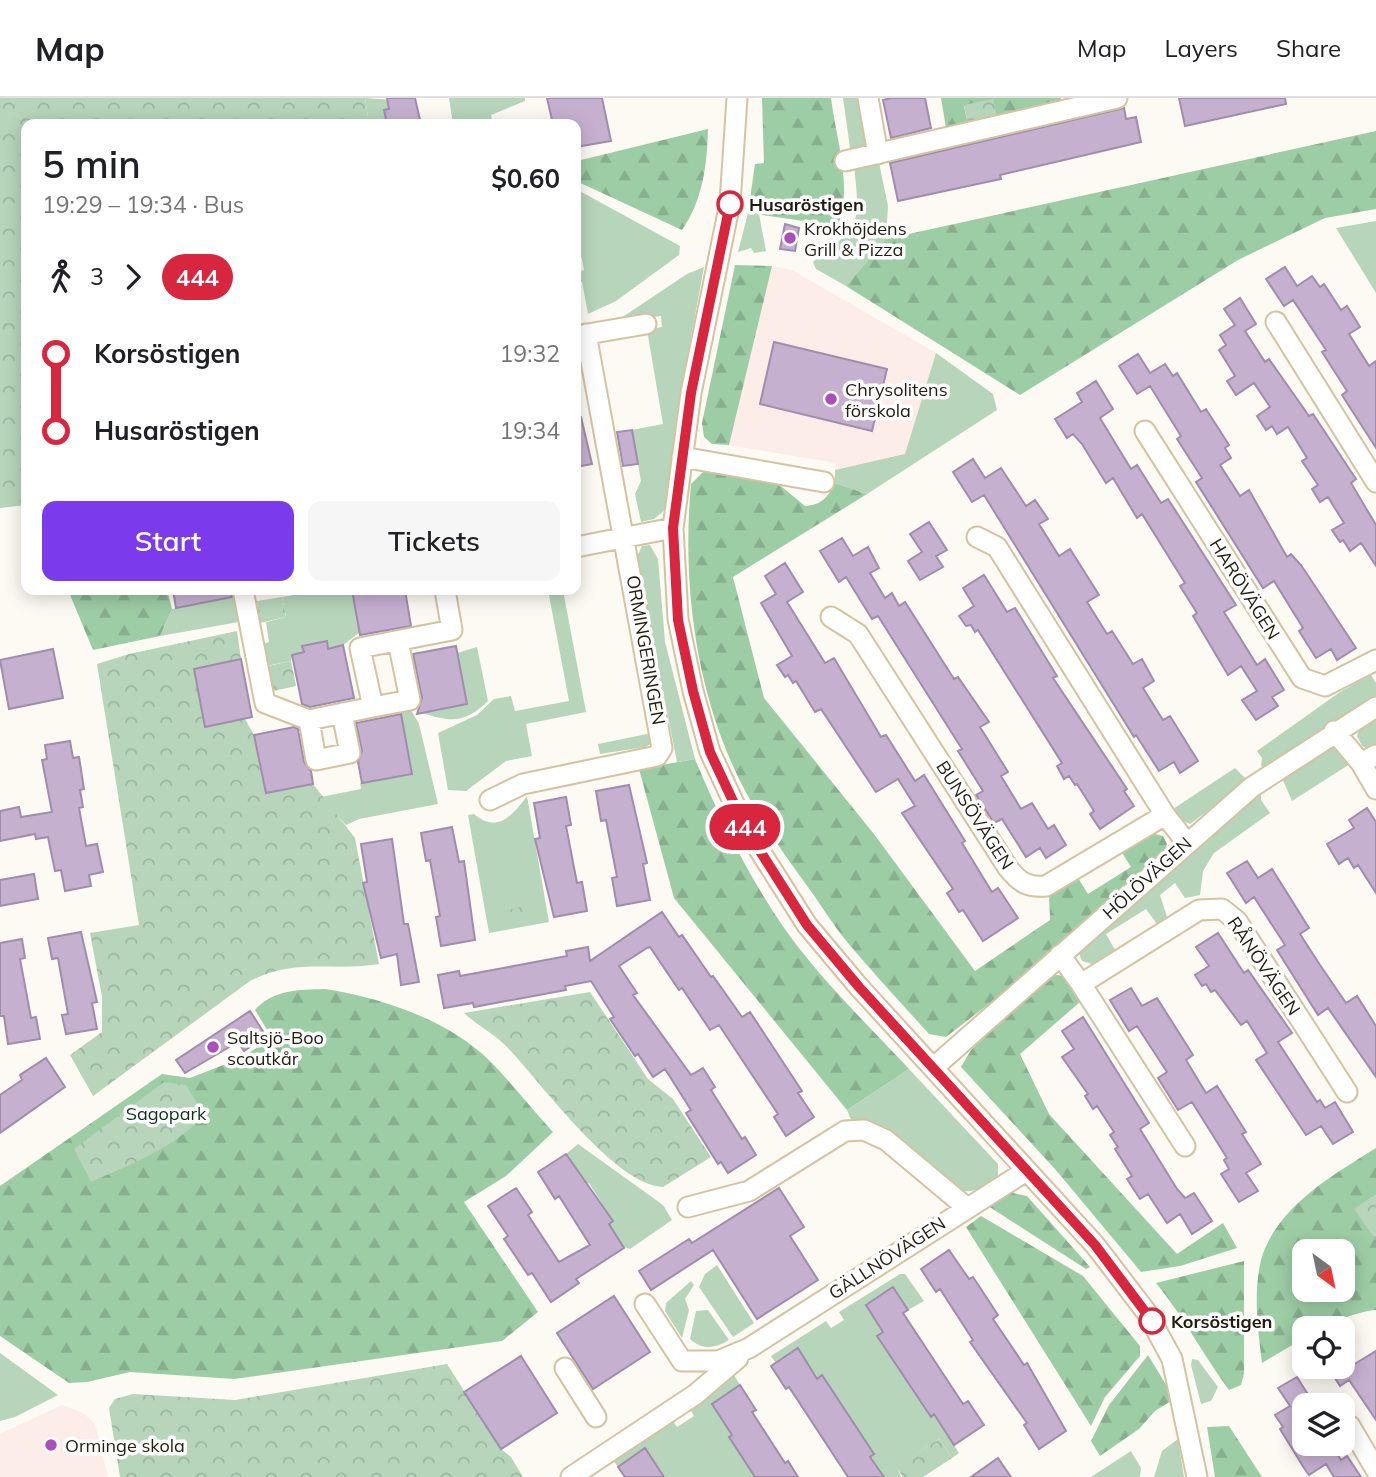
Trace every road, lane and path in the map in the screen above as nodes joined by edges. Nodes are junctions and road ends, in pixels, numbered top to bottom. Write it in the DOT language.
graph roads {
  1 [pos="737,98"];
  2 [pos="868,98"];
  3 [pos="1117,98"];
  4 [pos="878,154"];
  5 [pos="845,161"];
  6 [pos="1276,321"];
  7 [pos="646,324"];
  8 [pos="581,335"];
  9 [pos="1145,431"];
  10 [pos="682,457"];
  11 [pos="824,482"];
  12 [pos="1376,482"];
  13 [pos="673,528"];
  14 [pos="626,537"];
  15 [pos="977,537"];
  16 [pos="581,546"];
  17 [pos="244,595"];
  18 [pos="446,595"];
  19 [pos="831,617"];
  20 [pos="398,640"];
  21 [pos="1376,660"];
  22 [pos="1376,707"];
  23 [pos="373,708"];
  24 [pos="342,713"];
  25 [pos="309,720"];
  26 [pos="1334,731"];
  27 [pos="1368,759"];
  28 [pos="1376,789"];
  29 [pos="490,800"];
  30 [pos="1165,815"];
  31 [pos="1187,843"];
  32 [pos="1060,955"];
  33 [pos="1081,984"];
  34 [pos="933,1068"];
  35 [pos="1347,1092"];
  36 [pos="1185,1146"];
  37 [pos="1026,1171"];
  38 [pos="688,1207"];
  39 [pos="966,1207"];
  40 [pos="645,1304"];
  41 [pos="749,1348"];
  42 [pos="565,1368"];
  43 [pos="596,1418"];
  44 [pos="1355,1434"];
  45 [pos="1376,1470"];
  46 [pos="571,1477"];
  47 [pos="1197,1477"];
  1 -- 10 [label="street"];
  2 -- 4 [label="street"];
  3 -- 4 [label="street"];
  4 -- 5 [label="street"];
  6 -- 12 [label="street"];
  7 -- 8 [label="street"];
  8 -- 14 [label="street, ORMINGERINGEN"];
  9 -- 21 [label="street, HARÖVÄGEN"];
  10 -- 11 [label="street"];
  10 -- 13 [label="street"];
  13 -- 14 [label="street"];
  13 -- 34 [label="street"];
  14 -- 16 [label="street"];
  14 -- 29 [label="street, ORMINGERINGEN"];
  15 -- 30 [label="street"];
  17 -- 25 [label="street"];
  18 -- 20 [label="street"];
  19 -- 30 [label="street, BUNSÖVÄGEN"];
  20 -- 23 [label="street"];
  20 -- 23 [label="street"];
  22 -- 26 [label="street, HÖLÖVÄGEN"];
  23 -- 24 [label="street"];
  24 -- 25 [label="street"];
  24 -- 25 [label="street"];
  26 -- 27 [label="street"];
  26 -- 31 [label="street, HÖLÖVÄGEN"];
  27 -- 28 [label="street"];
  30 -- 31 [label="street"];
  31 -- 32 [label="street, HÖLÖVÄGEN"];
  32 -- 33 [label="street"];
  32 -- 34 [label="street, HÖLÖVÄGEN"];
  33 -- 35 [label="street, RÅNÖVÄGEN"];
  33 -- 36 [label="street"];
  34 -- 37 [label="street"];
  37 -- 39 [label="street, GÄLLNÖVÄGEN"];
  37 -- 47 [label="street"];
  38 -- 39 [label="street"];
  39 -- 41 [label="street, GÄLLNÖVÄGEN"];
  40 -- 41 [label="street"];
  41 -- 46 [label="street"];
  42 -- 43 [label="street"];
  44 -- 45 [label="street"];
}
